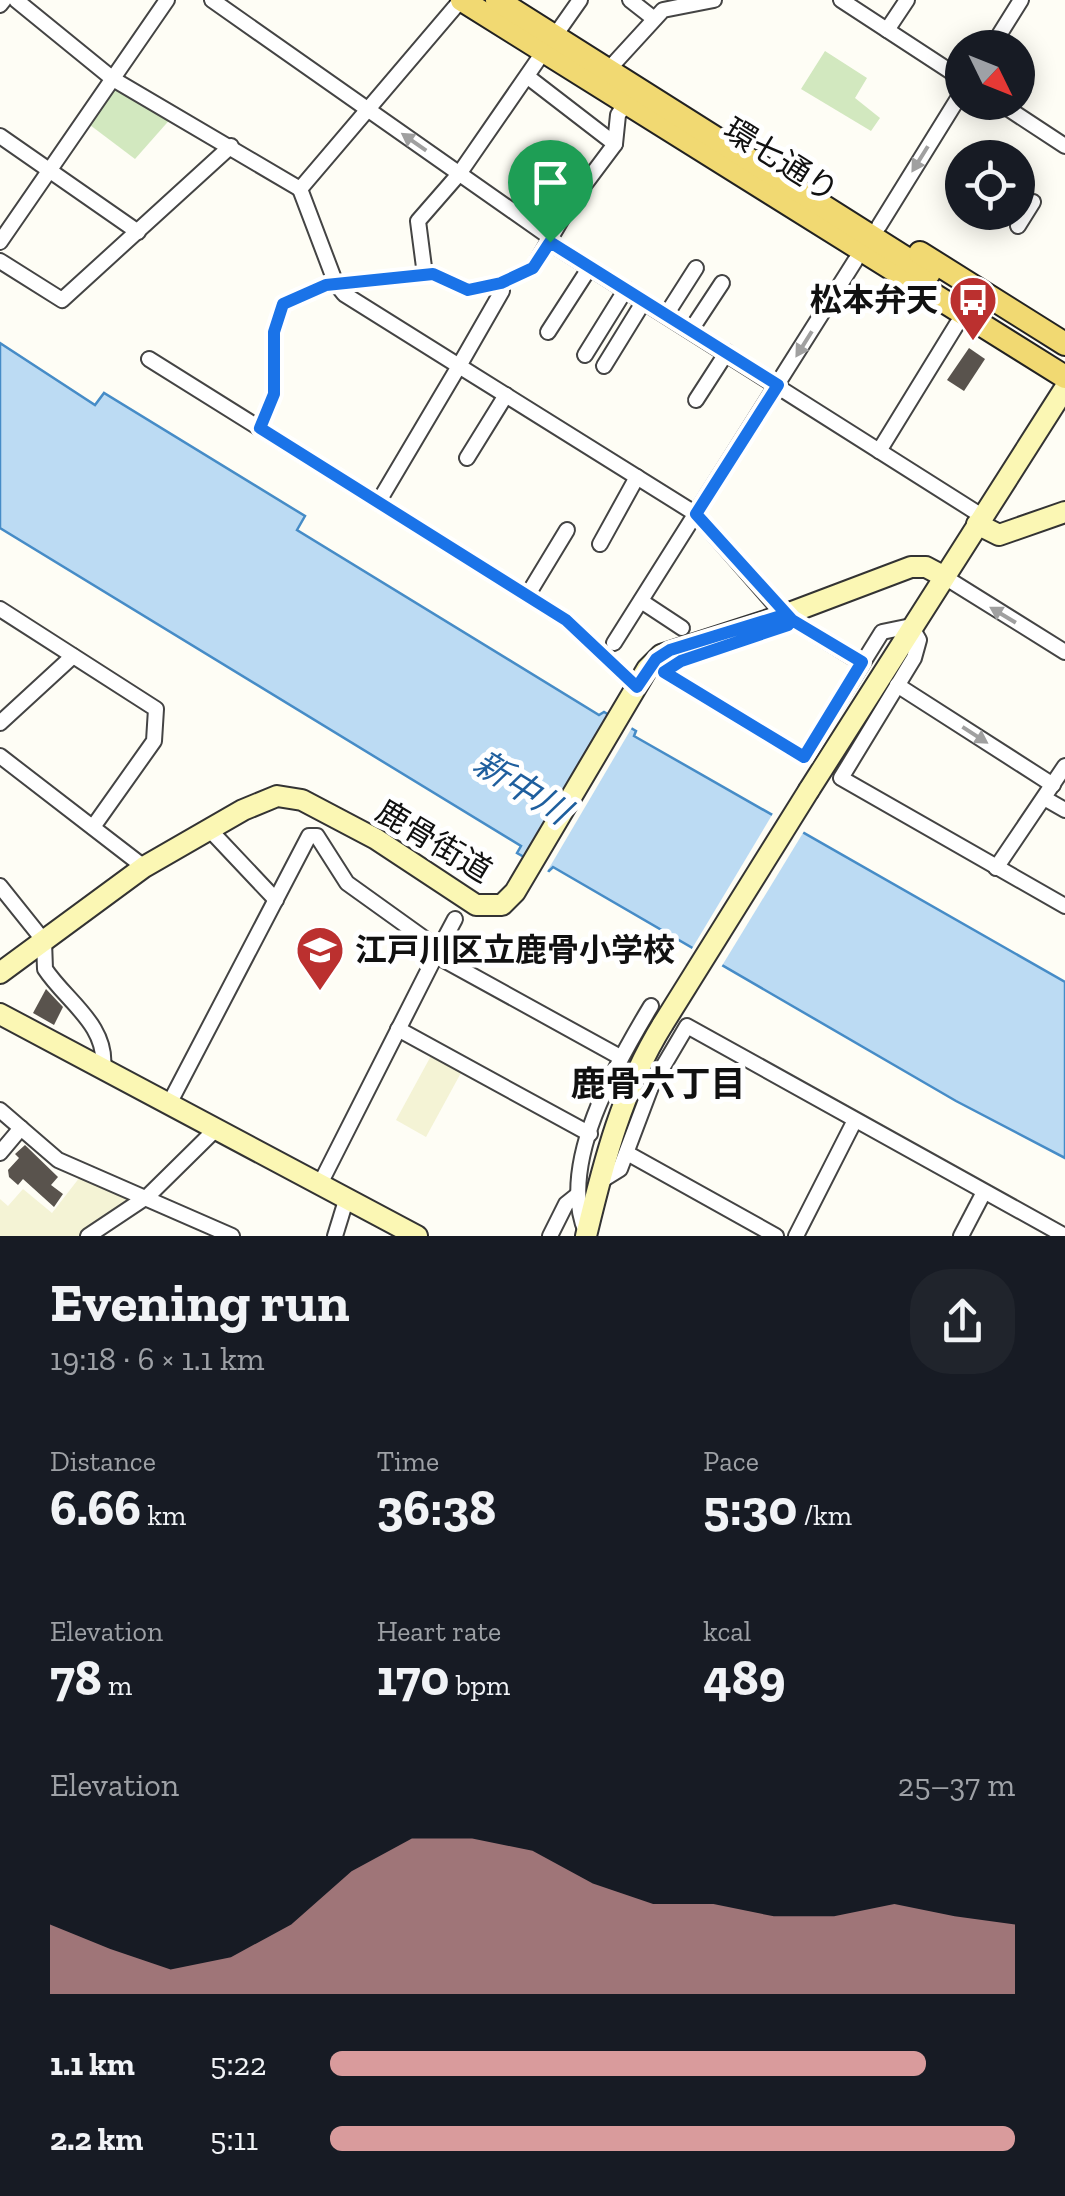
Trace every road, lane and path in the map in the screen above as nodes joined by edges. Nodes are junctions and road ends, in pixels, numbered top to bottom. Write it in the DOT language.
graph roads {
  1 [pos="16,0"];
  2 [pos="167,0"];
  3 [pos="212,0"];
  4 [pos="461,0"];
  5 [pos="496,0"];
  6 [pos="630,0"];
  7 [pos="714,0"];
  8 [pos="841,0"];
  9 [pos="907,0"];
  10 [pos="1021,0"];
  11 [pos="578,1"];
  12 [pos="653,18"];
  13 [pos="888,30"];
  14 [pos="1002,30"];
  15 [pos="549,44"];
  16 [pos="945,68"];
  17 [pos="608,70"];
  18 [pos="528,77"];
  19 [pos="113,80"];
  20 [pos="626,102"];
  21 [pos="367,110"];
  22 [pos="945,119"];
  23 [pos="1025,120"];
  24 [pos="688,130"];
  25 [pos="0,136"];
  26 [pos="615,144"];
  27 [pos="231,146"];
  28 [pos="1065,146"];
  29 [pos="49,170"];
  30 [pos="459,174"];
  31 [pos="300,189"];
  32 [pos="879,226"];
  33 [pos="138,232"];
  34 [pos="550,240"];
  35 [pos="0,242"];
  36 [pos="0,261"];
  37 [pos="855,262"];
  38 [pos="590,267"];
  39 [pos="696,268"];
  40 [pos="911,271"];
  41 [pos="425,275"];
  42 [pos="501,283"];
  43 [pos="722,283"];
  44 [pos="336,284"];
  45 [pos="626,289"];
  46 [pos="644,301"];
  47 [pos="666,315"];
  48 [pos="957,324"];
  49 [pos="691,330"];
  50 [pos="548,332"];
  51 [pos="1065,344"];
  52 [pos="727,352"];
  53 [pos="585,355"];
  54 [pos="1065,358"];
  55 [pos="148,359"];
  56 [pos="459,366"];
  57 [pos="604,366"];
  58 [pos="778,385"];
  59 [pos="1065,387"];
  60 [pos="506,395"];
  61 [pos="696,400"];
  62 [pos="260,428"];
  63 [pos="879,451"];
  64 [pos="466,458"];
  65 [pos="637,477"];
  66 [pos="378,501"];
  67 [pos="1065,512"];
  68 [pos="696,514"];
  69 [pos="979,520"];
  70 [pos="567,530"];
  71 [pos="600,544"];
  72 [pos="944,576"];
  73 [pos="528,596"];
  74 [pos="641,601"];
  75 [pos="0,609"];
  76 [pos="788,618"];
  77 [pos="910,626"];
  78 [pos="682,628"];
  79 [pos="614,643"];
  80 [pos="1065,652"];
  81 [pos="74,656"];
  82 [pos="862,662"];
  83 [pos="898,685"];
  84 [pos="634,692"];
  85 [pos="0,723"];
  86 [pos="0,756"];
  87 [pos="1065,766"];
  88 [pos="1048,791"];
  89 [pos="1065,810"];
  90 [pos="93,828"];
  91 [pos="209,828"];
  92 [pos="144,866"];
  93 [pos="996,868"];
  94 [pos="0,886"];
  95 [pos="276,900"];
  96 [pos="1065,906"];
  97 [pos="454,919"];
  98 [pos="44,942"];
  99 [pos="437,952"];
  100 [pos="0,973"];
  101 [pos="0,1014"];
  102 [pos="657,1015"];
  103 [pos="398,1029"];
  104 [pos="620,1057"];
  105 [pos="104,1068"];
  106 [pos="168,1104"];
  107 [pos="0,1110"];
  108 [pos="854,1122"];
  109 [pos="21,1128"];
  110 [pos="216,1129"];
  111 [pos="590,1134"];
  112 [pos="0,1152"];
  113 [pos="627,1153"];
  114 [pos="321,1182"];
  115 [pos="599,1183"];
  116 [pos="984,1192"];
  117 [pos="148,1196"];
  118 [pos="347,1196"];
  119 [pos="576,1196"];
  120 [pos="586,1235"];
  121 [pos="88,1236"];
  122 [pos="232,1236"];
  123 [pos="335,1236"];
  124 [pos="417,1236"];
  125 [pos="550,1236"];
  126 [pos="776,1236"];
  127 [pos="796,1236"];
  128 [pos="961,1236"];
  129 [pos="1064,1236"];
  1 -- 19 [label="street"];
  2 -- 19 [label="street"];
  3 -- 21 [label="street"];
  4 -- 15 [label="main road, 環七通り"];
  4 -- 21 [label="street"];
  5 -- 15 [label="main road, 環七通り"];
  6 -- 12 [label="street"];
  7 -- 12 [label="street"];
  8 -- 13 [label="street"];
  9 -- 13 [label="street"];
  10 -- 14 [label="street"];
  11 -- 15 [label="street"];
  12 -- 17 [label="street"];
  13 -- 16 [label="street"];
  15 -- 17 [label="main road, 環七通り"];
  15 -- 18 [label="street"];
  15 -- 20 [label="main road, 環七通り"];
  17 -- 24 [label="main road, 環七通り"];
  18 -- 26 [label="street"];
  18 -- 30 [label="street"];
  19 -- 27 [label="street"];
  19 -- 29 [label="street"];
  20 -- 24 [label="main road, 環七通り"];
  20 -- 26 [label="street"];
  30 -- 21 [label="street, one-way"];
  21 -- 31 [label="street"];
  22 -- 32 [label="street, one-way"];
  23 -- 28 [label="street"];
  24 -- 32 [label="main road"];
  24 -- 37 [label="main road"];
  24 -- 40 [label="main road, 環七通り"];
  25 -- 29 [label="street"];
  26 -- 34 [label="street"];
  27 -- 31 [label="street"];
  27 -- 33 [label="street"];
  29 -- 33 [label="street"];
  29 -- 35 [label="street"];
  30 -- 34 [label="street"];
  30 -- 41 [label="street"];
  31 -- 44 [label="street"];
  32 -- 51 [label="main road"];
  33 -- 36 [label="street"];
  34 -- 38 [label="street"];
  34 -- 42 [label="street"];
  37 -- 48 [label="main road"];
  37 -- 58 [label="street, one-way"];
  38 -- 45 [label="street"];
  38 -- 50 [label="street"];
  39 -- 47 [label="street"];
  40 -- 54 [label="main road, 環七通り"];
  40 -- 59 [label="main road, 環七通り"];
  41 -- 42 [label="street"];
  41 -- 44 [label="street"];
  42 -- 56 [label="street"];
  43 -- 49 [label="street"];
  44 -- 56 [label="street"];
  44 -- 62 [label="street"];
  45 -- 46 [label="street"];
  45 -- 53 [label="street"];
  46 -- 47 [label="street"];
  46 -- 57 [label="street"];
  47 -- 49 [label="street"];
  48 -- 59 [label="main road"];
  48 -- 63 [label="street"];
  49 -- 52 [label="street"];
  52 -- 58 [label="street"];
  52 -- 61 [label="street"];
  55 -- 62 [label="street"];
  56 -- 60 [label="street"];
  56 -- 66 [label="street"];
  58 -- 63 [label="street"];
  58 -- 68 [label="street"];
  59 -- 69 [label="street"];
  60 -- 64 [label="street"];
  60 -- 65 [label="street"];
  62 -- 66 [label="street"];
  63 -- 69 [label="street"];
  65 -- 68 [label="street"];
  65 -- 71 [label="street"];
  66 -- 73 [label="street"];
  67 -- 69 [label="street"];
  68 -- 74 [label="street"];
  68 -- 76 [label="street"];
  69 -- 72 [label="street"];
  70 -- 73 [label="street"];
  72 -- 76 [label="street, 鹿骨街道"];
  72 -- 77 [label="street"];
  80 -- 72 [label="street, one-way"];
  73 -- 84 [label="street"];
  74 -- 78 [label="street"];
  74 -- 79 [label="street"];
  75 -- 81 [label="street"];
  76 -- 82 [label="street"];
  76 -- 82 [label="street"];
  76 -- 84 [label="street, 鹿骨街道"];
  77 -- 82 [label="street"];
  77 -- 83 [label="street"];
  77 -- 102 [label="street, bridge"];
  81 -- 85 [label="street"];
  81 -- 90 [label="street"];
  83 -- 88 [label="street, one-way"];
  83 -- 93 [label="street"];
  84 -- 91 [label="street, 鹿骨街道"];
  86 -- 90 [label="street"];
  87 -- 88 [label="street"];
  88 -- 89 [label="street"];
  88 -- 93 [label="street"];
  90 -- 92 [label="street"];
  91 -- 92 [label="street, 鹿骨街道"];
  91 -- 95 [label="street"];
  92 -- 98 [label="street, 鹿骨街道"];
  93 -- 96 [label="street"];
  94 -- 98 [label="street"];
  95 -- 99 [label="street"];
  95 -- 106 [label="street"];
  97 -- 99 [label="street"];
  98 -- 100 [label="street, 鹿骨街道"];
  98 -- 105 [label="street"];
  99 -- 103 [label="street"];
  99 -- 104 [label="street"];
  101 -- 105 [label="street"];
  102 -- 104 [label="street"];
  102 -- 115 [label="street"];
  103 -- 111 [label="street"];
  103 -- 114 [label="street"];
  104 -- 111 [label="street"];
  105 -- 106 [label="street"];
  106 -- 110 [label="street"];
  107 -- 109 [label="street"];
  108 -- 113 [label="street"];
  108 -- 116 [label="street"];
  108 -- 127 [label="street"];
  109 -- 112 [label="street"];
  109 -- 117 [label="street"];
  110 -- 114 [label="street"];
  110 -- 117 [label="street"];
  111 -- 119 [label="street"];
  113 -- 115 [label="street"];
  113 -- 126 [label="street"];
  114 -- 118 [label="street"];
  115 -- 120 [label="street"];
  116 -- 128 [label="street"];
  116 -- 129 [label="street"];
  117 -- 121 [label="street"];
  117 -- 122 [label="street"];
  118 -- 123 [label="street"];
  118 -- 124 [label="street"];
  119 -- 120 [label="street"];
  119 -- 125 [label="street"];
}
